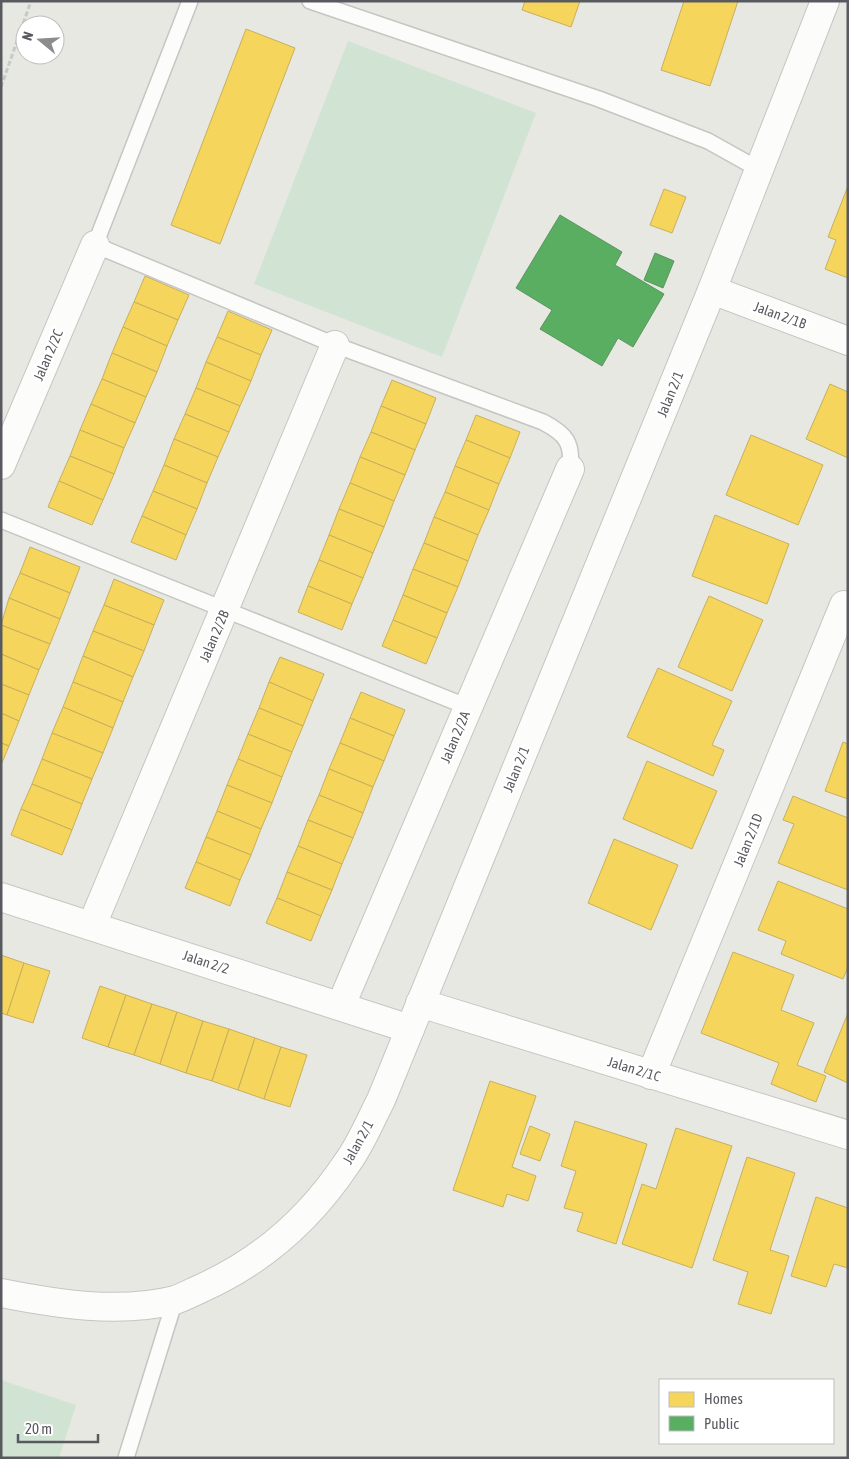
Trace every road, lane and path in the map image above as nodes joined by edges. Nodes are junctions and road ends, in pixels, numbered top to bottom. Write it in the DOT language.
graph roads {
  1 [pos="31,1"];
  2 [pos="190,1"];
  3 [pos="310,1"];
  4 [pos="825,1"];
  5 [pos="1,87"];
  6 [pos="760,170"];
  7 [pos="95,245"];
  8 [pos="712,290"];
  9 [pos="848,341"];
  10 [pos="335,346"];
  11 [pos="1,465"];
  12 [pos="570,469"];
  13 [pos="1,520"];
  14 [pos="844,605"];
  15 [pos="225,609"];
  16 [pos="468,707"];
  17 [pos="1,897"];
  18 [pos="92,926"];
  19 [pos="420,1003"];
  20 [pos="341,1005"];
  21 [pos="410,1029"];
  22 [pos="651,1075"];
  23 [pos="848,1136"];
  24 [pos="1,1292"];
  25 [pos="175,1300"];
  26 [pos="126,1458"];
  1 -- 5 [label="path"];
  2 -- 7 [label="lane"];
  3 -- 6 [label="lane"];
  4 -- 6 [label="street, Jalan 2/1"];
  6 -- 8 [label="street, Jalan 2/1"];
  7 -- 10 [label="lane"];
  7 -- 11 [label="street, Jalan 2/2C"];
  8 -- 9 [label="street, Jalan 2/1B"];
  8 -- 19 [label="street, Jalan 2/1"];
  10 -- 12 [label="lane"];
  10 -- 15 [label="street, Jalan 2/2B"];
  12 -- 16 [label="street, Jalan 2/2A"];
  13 -- 15 [label="lane"];
  14 -- 22 [label="street, Jalan 2/1D"];
  15 -- 16 [label="lane"];
  15 -- 18 [label="street, Jalan 2/2B"];
  16 -- 20 [label="street, Jalan 2/2A"];
  17 -- 18 [label="street, Jalan 2/2"];
  18 -- 20 [label="street, Jalan 2/2"];
  19 -- 21 [label="street, Jalan 2/1"];
  19 -- 22 [label="street, Jalan 2/1C"];
  20 -- 21 [label="street, Jalan 2/2"];
  21 -- 25 [label="street, Jalan 2/1"];
  22 -- 23 [label="street, Jalan 2/1C"];
  24 -- 25 [label="street, Jalan 2/1"];
  25 -- 26 [label="lane"];
}
